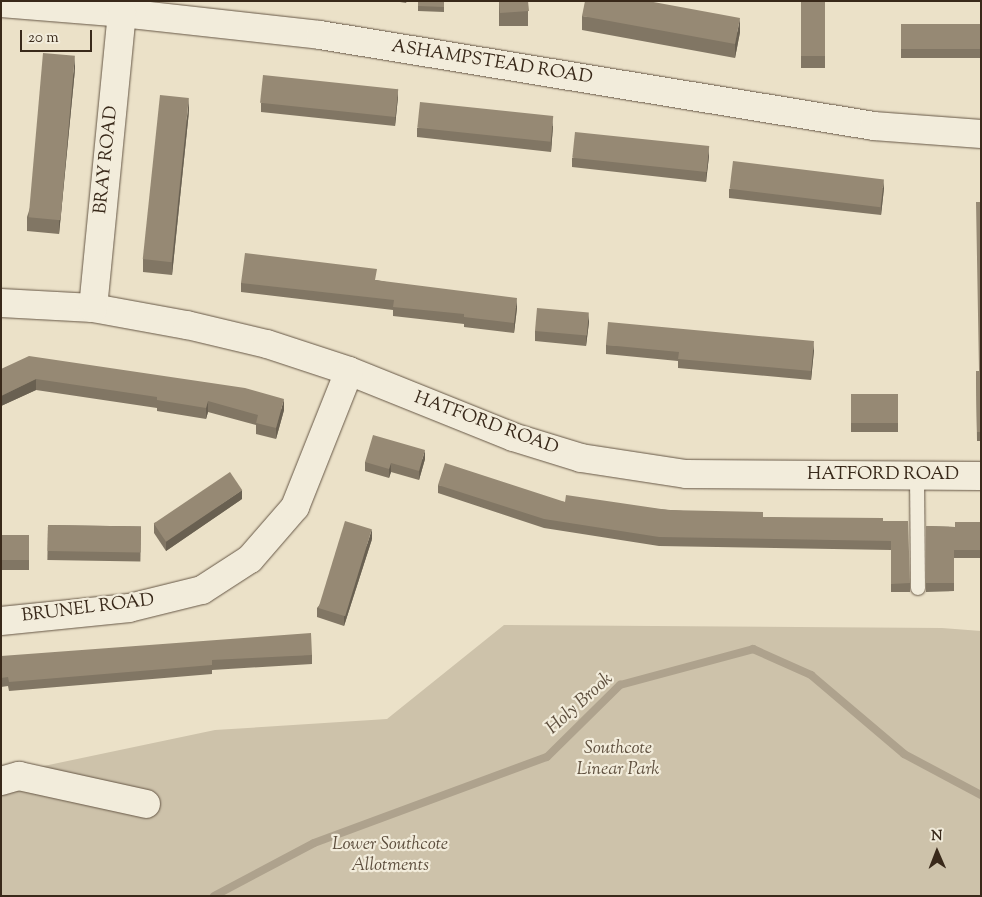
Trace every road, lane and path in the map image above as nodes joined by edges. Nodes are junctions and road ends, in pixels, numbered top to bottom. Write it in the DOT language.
graph roads {
  1 [pos="1,3"];
  2 [pos="122,13"];
  3 [pos="981,134"];
  4 [pos="1,303"];
  5 [pos="93,308"];
  6 [pos="349,371"];
  7 [pos="917,475"];
  8 [pos="981,476"];
  9 [pos="918,588"];
  10 [pos="1,621"];
  11 [pos="1,781"];
  12 [pos="146,804"];
  1 -- 2 [label="street, ASHAMPSTEAD ROAD"];
  2 -- 3 [label="street, ASHAMPSTEAD ROAD"];
  2 -- 5 [label="street, BRAY ROAD"];
  4 -- 5 [label="street, HATFORD ROAD"];
  5 -- 6 [label="street, HATFORD ROAD"];
  6 -- 7 [label="street, HATFORD ROAD"];
  6 -- 10 [label="street, BRUNEL ROAD"];
  7 -- 8 [label="street, HATFORD ROAD"];
  7 -- 9 [label="lane"];
  11 -- 12 [label="street"];
}
